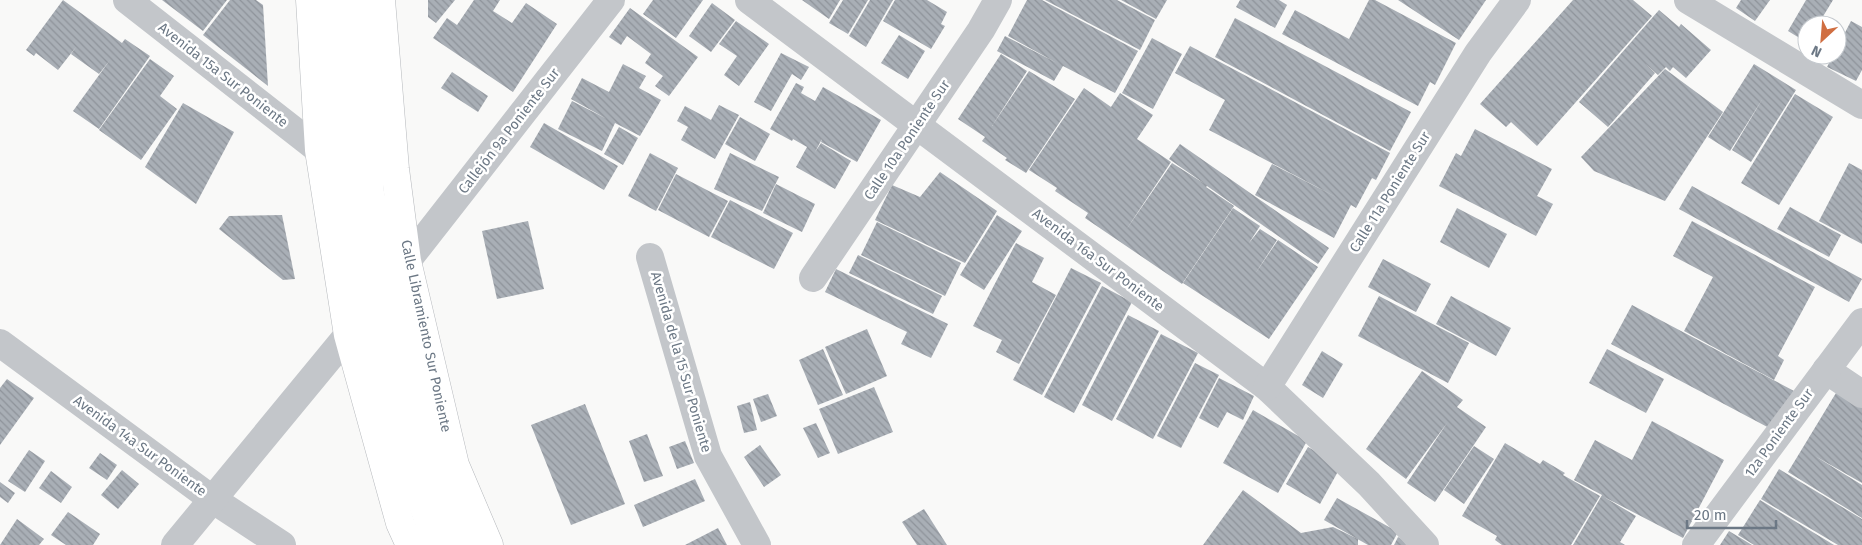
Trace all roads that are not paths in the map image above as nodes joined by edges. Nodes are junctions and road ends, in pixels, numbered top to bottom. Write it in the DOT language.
graph roads {
  1 [pos="127,0"];
  2 [pos="310,0"];
  3 [pos="332,0"];
  4 [pos="357,0"];
  5 [pos="381,0"];
  6 [pos="611,0"];
  7 [pos="749,0"];
  8 [pos="998,0"];
  9 [pos="1517,0"];
  10 [pos="1688,0"];
  11 [pos="1862,105"];
  12 [pos="916,125"];
  13 [pos="319,150"];
  14 [pos="650,257"];
  15 [pos="407,261"];
  16 [pos="813,278"];
  17 [pos="1862,322"];
  18 [pos="348,335"];
  19 [pos="0,343"];
  20 [pos="1826,370"];
  21 [pos="1267,387"];
  22 [pos="1862,394"];
  23 [pos="212,499"];
  24 [pos="175,545"];
  25 [pos="282,545"];
  26 [pos="410,545"];
  27 [pos="437,545"];
  28 [pos="462,545"];
  29 [pos="489,545"];
  30 [pos="758,545"];
  31 [pos="1425,545"];
  32 [pos="1696,545"];
  1 -- 13 [label="street, Avenida 15a Sur Poniente"];
  2 -- 13 [label="main road"];
  3 -- 27 [label="main road"];
  4 -- 28 [label="main road, Calle Libramiento Sur Poniente"];
  5 -- 15 [label="main road, Calle Libramiento Sur Poniente"];
  6 -- 15 [label="street, Callejón 9a Poniente Sur"];
  7 -- 12 [label="street, Avenida 16a Sur Poniente"];
  8 -- 12 [label="street, Calle 10a Poniente Sur"];
  9 -- 21 [label="street, Calle 11a Poniente Sur"];
  10 -- 11 [label="street"];
  12 -- 16 [label="street, Calle 10a Poniente Sur"];
  12 -- 21 [label="street, Avenida 16a Sur Poniente"];
  13 -- 18 [label="main road"];
  14 -- 30 [label="street, Avenida de la 15 Sur Poniente"];
  15 -- 29 [label="main road, Calle Libramiento Sur Poniente"];
  17 -- 20 [label="street, 12a Poniente Sur"];
  18 -- 23 [label="street"];
  18 -- 26 [label="main road"];
  19 -- 23 [label="street, Avenida 14a Sur Poniente"];
  20 -- 22 [label="street"];
  20 -- 32 [label="street, 12a Poniente Sur"];
  21 -- 31 [label="street, Avenida 16a Sur Poniente"];
  23 -- 24 [label="street"];
  23 -- 25 [label="street, Avenida 14a Sur Poniente"];
}
